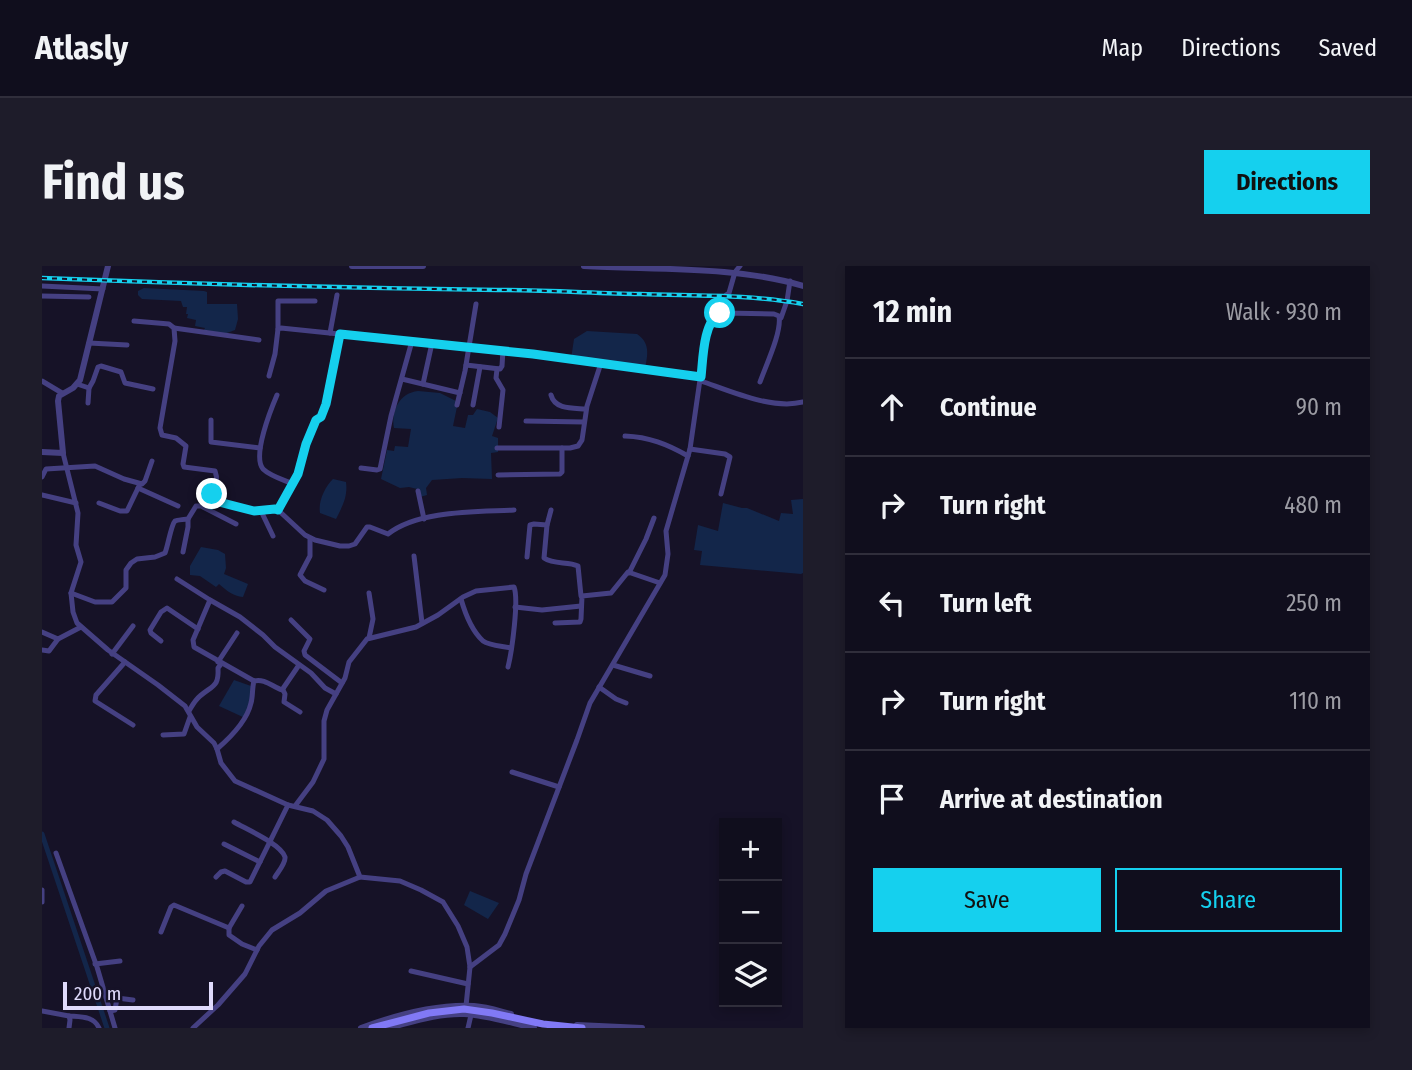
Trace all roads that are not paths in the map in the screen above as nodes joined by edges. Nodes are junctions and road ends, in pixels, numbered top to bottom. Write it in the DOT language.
graph roads {
  1 [pos="108,266"];
  2 [pos="352,266"];
  3 [pos="423,266"];
  4 [pos="584,266"];
  5 [pos="369,267"];
  6 [pos="603,267"];
  7 [pos="737,269"];
  8 [pos="790,281"];
  9 [pos="42,286"];
  10 [pos="803,286"];
  11 [pos="103,289"];
  12 [pos="337,295"];
  13 [pos="42,296"];
  14 [pos="89,298"];
  15 [pos="315,301"];
  16 [pos="476,304"];
  17 [pos="720,313"];
  18 [pos="780,318"];
  19 [pos="134,321"];
  20 [pos="174,328"];
  21 [pos="278,329"];
  22 [pos="330,333"];
  23 [pos="340,334"];
  24 [pos="259,340"];
  25 [pos="412,341"];
  26 [pos="89,343"];
  27 [pos="432,343"];
  28 [pos="127,345"];
  29 [pos="470,347"];
  30 [pos="503,350"];
  31 [pos="601,363"];
  32 [pos="466,365"];
  33 [pos="480,367"];
  34 [pos="496,369"];
  35 [pos="269,376"];
  36 [pos="402,379"];
  37 [pos="701,379"];
  38 [pos="42,381"];
  39 [pos="760,382"];
  40 [pos="77,384"];
  41 [pos="424,384"];
  42 [pos="89,388"];
  43 [pos="153,389"];
  44 [pos="62,393"];
  45 [pos="460,393"];
  46 [pos="277,395"];
  47 [pos="551,395"];
  48 [pos="88,402"];
  49 [pos="803,402"];
  50 [pos="457,405"];
  51 [pos="473,405"];
  52 [pos="586,409"];
  53 [pos="211,420"];
  54 [pos="526,421"];
  55 [pos="584,422"];
  56 [pos="499,427"];
  57 [pos="625,436"];
  58 [pos="261,448"];
  59 [pos="497,448"];
  60 [pos="562,448"];
  61 [pos="690,449"];
  62 [pos="42,452"];
  63 [pos="63,453"];
  64 [pos="688,456"];
  65 [pos="152,461"];
  66 [pos="67,467"];
  67 [pos="361,468"];
  68 [pos="498,475"];
  69 [pos="42,477"];
  70 [pos="293,484"];
  71 [pos="139,486"];
  72 [pos="418,491"];
  73 [pos="721,494"];
  74 [pos="42,495"];
  75 [pos="77,503"];
  76 [pos="99,503"];
  77 [pos="200,505"];
  78 [pos="211,505"];
  79 [pos="178,506"];
  80 [pos="278,510"];
  81 [pos="514,510"];
  82 [pos="551,510"];
  83 [pos="261,511"];
  84 [pos="654,518"];
  85 [pos="188,519"];
  86 [pos="424,519"];
  87 [pos="236,524"];
  88 [pos="547,525"];
  89 [pos="273,536"];
  90 [pos="310,538"];
  91 [pos="183,552"];
  92 [pos="414,556"];
  93 [pos="527,557"];
  94 [pos="629,573"];
  95 [pos="177,579"];
  96 [pos="660,583"];
  97 [pos="324,590"];
  98 [pos="71,593"];
  99 [pos="369,593"];
  100 [pos="581,596"];
  101 [pos="210,600"];
  102 [pos="461,600"];
  103 [pos="581,606"];
  104 [pos="515,607"];
  105 [pos="291,620"];
  106 [pos="555,623"];
  107 [pos="422,624"];
  108 [pos="133,626"];
  109 [pos="81,627"];
  110 [pos="196,628"];
  111 [pos="42,632"];
  112 [pos="237,632"];
  113 [pos="369,638"];
  114 [pos="58,639"];
  115 [pos="161,641"];
  116 [pos="512,648"];
  117 [pos="42,652"];
  118 [pos="112,654"];
  119 [pos="125,662"];
  120 [pos="220,663"];
  121 [pos="299,665"];
  122 [pos="612,665"];
  123 [pos="508,667"];
  124 [pos="650,676"];
  125 [pos="254,681"];
  126 [pos="342,683"];
  127 [pos="599,687"];
  128 [pos="283,690"];
  129 [pos="336,694"];
  130 [pos="626,703"];
  131 [pos="300,712"];
  132 [pos="190,713"];
  133 [pos="133,725"];
  134 [pos="163,735"];
  135 [pos="217,749"];
  136 [pos="512,772"];
  137 [pos="559,787"];
  138 [pos="288,805"];
  139 [pos="295,806"];
  140 [pos="234,822"];
  141 [pos="270,841"];
  142 [pos="224,844"];
  143 [pos="56,852"];
  144 [pos="260,862"];
  145 [pos="216,877"];
  146 [pos="275,877"];
  147 [pos="360,877"];
  148 [pos="42,890"];
  149 [pos="42,902"];
  150 [pos="242,906"];
  151 [pos="229,928"];
  152 [pos="161,932"];
  153 [pos="257,950"];
  154 [pos="120,961"];
  155 [pos="95,964"];
  156 [pos="471,967"];
  157 [pos="411,971"];
  158 [pos="468,984"];
  159 [pos="133,1000"];
  160 [pos="466,1006"];
  161 [pos="42,1011"];
  162 [pos="110,1011"];
  163 [pos="471,1015"];
  164 [pos="69,1016"];
  165 [pos="578,1027"];
  166 [pos="69,1028"];
  167 [pos="99,1028"];
  168 [pos="116,1028"];
  169 [pos="193,1028"];
  170 [pos="361,1028"];
  171 [pos="372,1028"];
  172 [pos="388,1028"];
  173 [pos="468,1028"];
  174 [pos="534,1028"];
  175 [pos="642,1028"];
  1 -- 11 [label="street"];
  2 -- 5 [label="street"];
  3 -- 5 [label="street"];
  4 -- 6 [label="street"];
  6 -- 7 [label="street"];
  7 -- 8 [label="street"];
  7 -- 17 [label="street"];
  8 -- 10 [label="street"];
  8 -- 18 [label="street"];
  9 -- 11 [label="street"];
  11 -- 26 [label="street"];
  12 -- 22 [label="street"];
  13 -- 14 [label="street"];
  15 -- 21 [label="street"];
  16 -- 29 [label="street"];
  17 -- 18 [label="street"];
  17 -- 37 [label="street"];
  18 -- 39 [label="street"];
  19 -- 20 [label="street"];
  20 -- 24 [label="street"];
  20 -- 78 [label="street"];
  21 -- 22 [label="street"];
  21 -- 35 [label="street"];
  22 -- 23 [label="street"];
  23 -- 25 [label="street"];
  23 -- 70 [label="street"];
  25 -- 27 [label="street"];
  25 -- 36 [label="street"];
  26 -- 28 [label="street"];
  26 -- 40 [label="street"];
  27 -- 29 [label="street"];
  27 -- 41 [label="street"];
  29 -- 30 [label="street"];
  29 -- 32 [label="street"];
  30 -- 31 [label="street"];
  30 -- 34 [label="street"];
  31 -- 37 [label="street"];
  31 -- 52 [label="street"];
  32 -- 33 [label="street"];
  32 -- 45 [label="street"];
  33 -- 34 [label="street"];
  33 -- 51 [label="street"];
  34 -- 56 [label="street"];
  36 -- 41 [label="street"];
  36 -- 67 [label="street"];
  37 -- 49 [label="street"];
  37 -- 61 [label="street"];
  38 -- 44 [label="street"];
  40 -- 42 [label="street"];
  40 -- 44 [label="street"];
  41 -- 45 [label="street"];
  42 -- 43 [label="street"];
  42 -- 48 [label="street"];
  44 -- 63 [label="street"];
  45 -- 50 [label="street"];
  46 -- 58 [label="street"];
  47 -- 52 [label="street"];
  52 -- 55 [label="street"];
  53 -- 58 [label="street"];
  54 -- 55 [label="street"];
  55 -- 60 [label="street"];
  57 -- 64 [label="street"];
  58 -- 70 [label="street"];
  59 -- 60 [label="street"];
  60 -- 68 [label="street"];
  61 -- 64 [label="street"];
  61 -- 73 [label="street"];
  62 -- 63 [label="street"];
  63 -- 66 [label="street"];
  64 -- 96 [label="street"];
  65 -- 71 [label="street"];
  66 -- 69 [label="street"];
  66 -- 71 [label="street"];
  66 -- 75 [label="street"];
  70 -- 80 [label="street"];
  71 -- 76 [label="street"];
  71 -- 79 [label="street"];
  72 -- 86 [label="street"];
  74 -- 75 [label="street"];
  75 -- 98 [label="street"];
  77 -- 78 [label="street"];
  77 -- 85 [label="street"];
  77 -- 87 [label="street"];
  78 -- 83 [label="street"];
  80 -- 83 [label="street"];
  80 -- 90 [label="street"];
  81 -- 86 [label="street"];
  82 -- 88 [label="street"];
  83 -- 89 [label="street"];
  84 -- 94 [label="street"];
  85 -- 91 [label="street"];
  85 -- 98 [label="street"];
  86 -- 90 [label="street"];
  88 -- 93 [label="street"];
  88 -- 100 [label="street"];
  90 -- 97 [label="street"];
  92 -- 107 [label="street"];
  94 -- 96 [label="street"];
  94 -- 100 [label="street"];
  95 -- 101 [label="street"];
  96 -- 122 [label="street"];
  98 -- 109 [label="street"];
  99 -- 113 [label="street"];
  100 -- 103 [label="street"];
  101 -- 110 [label="street"];
  101 -- 121 [label="street"];
  102 -- 104 [label="street"];
  102 -- 107 [label="street"];
  102 -- 116 [label="street"];
  103 -- 104 [label="street"];
  103 -- 106 [label="street"];
  104 -- 116 [label="street"];
  105 -- 126 [label="street"];
  107 -- 113 [label="street"];
  108 -- 118 [label="street"];
  109 -- 114 [label="street"];
  109 -- 118 [label="street"];
  110 -- 115 [label="street"];
  110 -- 120 [label="street"];
  111 -- 114 [label="street"];
  112 -- 120 [label="street"];
  113 -- 126 [label="street"];
  114 -- 117 [label="street"];
  116 -- 123 [label="street"];
  118 -- 119 [label="street"];
  119 -- 132 [label="street"];
  119 -- 133 [label="street"];
  120 -- 125 [label="street"];
  120 -- 132 [label="street"];
  121 -- 128 [label="street"];
  121 -- 129 [label="street"];
  122 -- 124 [label="street"];
  122 -- 127 [label="street"];
  125 -- 128 [label="street"];
  125 -- 135 [label="street"];
  126 -- 129 [label="street"];
  127 -- 130 [label="street"];
  127 -- 137 [label="street"];
  128 -- 131 [label="street"];
  129 -- 139 [label="street"];
  132 -- 134 [label="street"];
  132 -- 135 [label="street"];
  135 -- 138 [label="street"];
  136 -- 137 [label="street"];
  137 -- 156 [label="street"];
  138 -- 139 [label="street"];
  138 -- 141 [label="street"];
  139 -- 147 [label="street"];
  140 -- 141 [label="street"];
  141 -- 144 [label="street"];
  141 -- 146 [label="street"];
  142 -- 144 [label="street"];
  143 -- 155 [label="street"];
  144 -- 145 [label="street"];
  147 -- 153 [label="street"];
  147 -- 156 [label="street"];
  148 -- 149 [label="street"];
  150 -- 151 [label="street"];
  151 -- 152 [label="street"];
  151 -- 153 [label="street"];
  153 -- 169 [label="street"];
  154 -- 155 [label="street"];
  155 -- 162 [label="street"];
  156 -- 158 [label="street"];
  157 -- 158 [label="street"];
  158 -- 160 [label="street"];
  159 -- 162 [label="street"];
  160 -- 165 [label="street"];
  160 -- 170 [label="street"];
  161 -- 164 [label="street"];
  162 -- 168 [label="street"];
  163 -- 172 [label="street"];
  163 -- 173 [label="street"];
  163 -- 174 [label="street"];
  164 -- 166 [label="street"];
  164 -- 167 [label="street"];
  165 -- 171 [label="main road, bridge"];
  165 -- 175 [label="street"];
}
